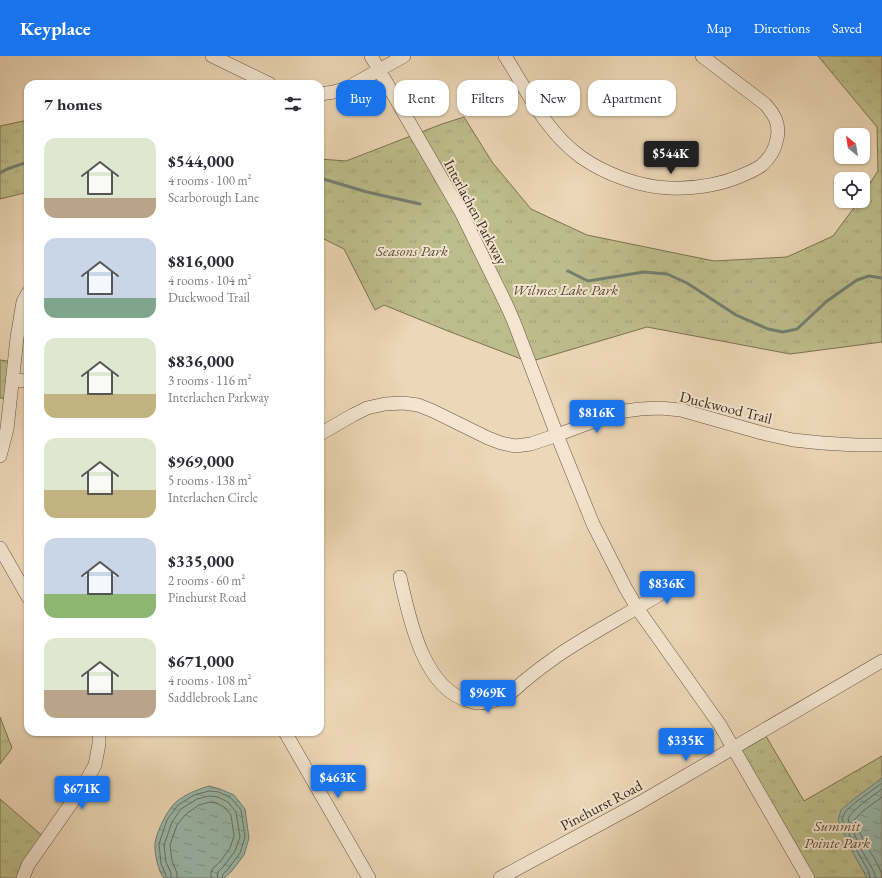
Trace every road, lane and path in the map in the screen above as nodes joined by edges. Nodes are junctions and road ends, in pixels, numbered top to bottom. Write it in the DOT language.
graph roads {
  1 [pos="212,56"];
  2 [pos="371,56"];
  3 [pos="404,56"];
  4 [pos="505,56"];
  5 [pos="702,56"];
  6 [pos="379,70"];
  7 [pos="262,80"];
  8 [pos="324,93"];
  9 [pos="24,300"];
  10 [pos="13,380"];
  11 [pos="24,381"];
  12 [pos="324,432"];
  13 [pos="557,436"];
  14 [pos="882,445"];
  15 [pos="0,456"];
  16 [pos="0,548"];
  17 [pos="400,577"];
  18 [pos="682,580"];
  19 [pos="24,590"];
  20 [pos="638,608"];
  21 [pos="882,661"];
  22 [pos="99,736"];
  23 [pos="287,736"];
  24 [pos="733,749"];
  25 [pos="23,878"];
  26 [pos="369,878"];
  27 [pos="500,878"];
  28 [pos="808,878"];
  1 -- 7 [label="street"];
  2 -- 6 [label="street, Interlachen Parkway"];
  3 -- 6 [label="street"];
  4 -- 5 [label="street"];
  6 -- 8 [label="street"];
  6 -- 13 [label="street, Interlachen Parkway"];
  9 -- 10 [label="street"];
  10 -- 11 [label="street"];
  10 -- 15 [label="street"];
  12 -- 13 [label="street, Duckwood Trail"];
  13 -- 14 [label="street, Duckwood Trail"];
  13 -- 20 [label="street, Interlachen Parkway"];
  16 -- 19 [label="street"];
  17 -- 20 [label="street"];
  18 -- 20 [label="street"];
  20 -- 24 [label="street, Interlachen Parkway"];
  21 -- 24 [label="street, Pinehurst Road"];
  22 -- 25 [label="street"];
  23 -- 26 [label="street"];
  24 -- 27 [label="street, Pinehurst Road"];
  24 -- 28 [label="street, Interlachen Parkway"];
}
